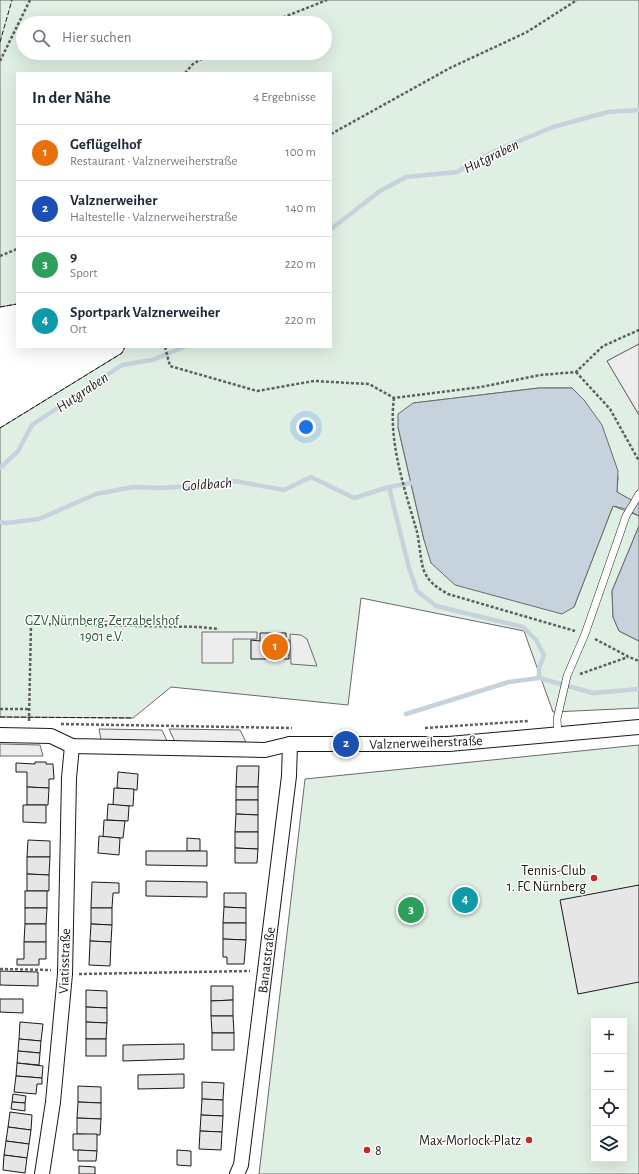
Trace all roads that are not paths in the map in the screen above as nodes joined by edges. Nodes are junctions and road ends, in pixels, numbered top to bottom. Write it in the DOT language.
graph roads {
  1 [pos="637,497"];
  2 [pos="639,727"];
  3 [pos="558,734"];
  4 [pos="0,735"];
  5 [pos="290,744"];
  6 [pos="72,746"];
  7 [pos="42,1174"];
  8 [pos="237,1174"];
  1 -- 3 [label="lane"];
  2 -- 3 [label="street, Valznerweiherstraße"];
  3 -- 5 [label="street, Valznerweiherstraße"];
  4 -- 6 [label="street, Valznerweiherstraße"];
  5 -- 6 [label="street, Valznerweiherstraße"];
  5 -- 8 [label="street, Banatstraße"];
  6 -- 7 [label="street, Viatisstraße"];
}
